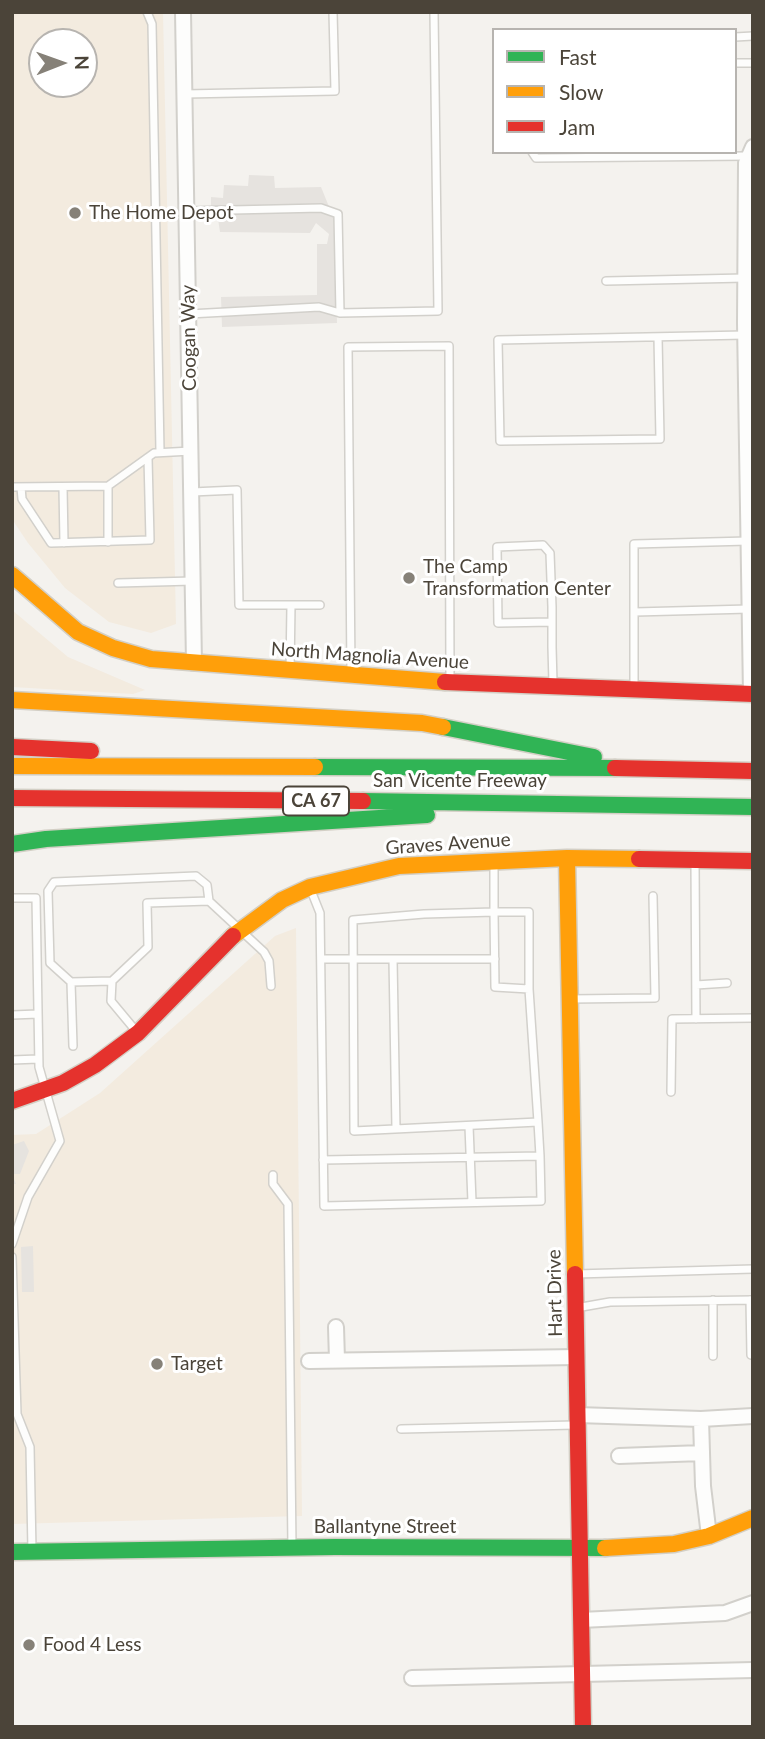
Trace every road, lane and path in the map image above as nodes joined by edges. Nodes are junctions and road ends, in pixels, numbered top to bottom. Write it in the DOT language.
graph roads {
  1 [pos="146,12"];
  2 [pos="183,12"];
  3 [pos="333,12"];
  4 [pos="434,12"];
  5 [pos="185,94"];
  6 [pos="750,151"];
  7 [pos="533,154"];
  8 [pos="658,154"];
  9 [pos="187,211"];
  10 [pos="745,278"];
  11 [pos="606,281"];
  12 [pos="189,313"];
  13 [pos="340,313"];
  14 [pos="745,335"];
  15 [pos="658,337"];
  16 [pos="160,451"];
  17 [pos="191,452"];
  18 [pos="148,458"];
  19 [pos="108,486"];
  20 [pos="21,487"];
  21 [pos="63,487"];
  22 [pos="12,488"];
  23 [pos="192,492"];
  24 [pos="748,541"];
  25 [pos="108,542"];
  26 [pos="64,543"];
  27 [pos="12,575"];
  28 [pos="194,581"];
  29 [pos="118,583"];
  30 [pos="291,605"];
  31 [pos="320,605"];
  32 [pos="749,608"];
  33 [pos="635,611"];
  34 [pos="552,622"];
  35 [pos="194,663"];
  36 [pos="290,672"];
  37 [pos="351,676"];
  38 [pos="450,682"];
  39 [pos="553,688"];
  40 [pos="634,692"];
  41 [pos="752,694"];
  42 [pos="12,700"];
  43 [pos="12,747"];
  44 [pos="12,766"];
  45 [pos="361,768"];
  46 [pos="649,768"];
  47 [pos="753,771"];
  48 [pos="12,798"];
  49 [pos="83,800"];
  50 [pos="550,802"];
  51 [pos="753,807"];
  52 [pos="12,812"];
  53 [pos="12,844"];
  54 [pos="567,858"];
  55 [pos="695,859"];
  56 [pos="494,860"];
  57 [pos="753,861"];
  58 [pos="310,887"];
  59 [pos="653,897"];
  60 [pos="12,898"];
  61 [pos="209,901"];
  62 [pos="494,912"];
  63 [pos="241,930"];
  64 [pos="321,959"];
  65 [pos="353,959"];
  66 [pos="393,959"];
  67 [pos="495,959"];
  68 [pos="111,981"];
  69 [pos="71,982"];
  70 [pos="727,983"];
  71 [pos="696,985"];
  72 [pos="271,986"];
  73 [pos="529,989"];
  74 [pos="570,999"];
  75 [pos="38,1014"];
  76 [pos="12,1015"];
  77 [pos="753,1018"];
  78 [pos="696,1019"];
  79 [pos="138,1033"];
  80 [pos="73,1046"];
  81 [pos="12,1059"];
  82 [pos="38,1059"];
  83 [pos="47,1089"];
  84 [pos="671,1092"];
  85 [pos="12,1101"];
  86 [pos="538,1122"];
  87 [pos="469,1126"];
  88 [pos="396,1129"];
  89 [pos="540,1156"];
  90 [pos="471,1157"];
  91 [pos="323,1160"];
  92 [pos="273,1175"];
  93 [pos="472,1202"];
  94 [pos="12,1244"];
  95 [pos="12,1258"];
  96 [pos="753,1269"];
  97 [pos="575,1275"];
  98 [pos="713,1300"];
  99 [pos="752,1300"];
  100 [pos="576,1308"];
  101 [pos="336,1327"];
  102 [pos="751,1355"];
  103 [pos="713,1356"];
  104 [pos="577,1357"];
  105 [pos="337,1360"];
  106 [pos="309,1361"];
  107 [pos="753,1416"];
  108 [pos="701,1419"];
  109 [pos="577,1420"];
  110 [pos="401,1429"];
  111 [pos="702,1453"];
  112 [pos="619,1456"];
  113 [pos="753,1518"];
  114 [pos="709,1536"];
  115 [pos="292,1548"];
  116 [pos="579,1549"];
  117 [pos="12,1552"];
  118 [pos="32,1552"];
  119 [pos="753,1603"];
  120 [pos="581,1620"];
  121 [pos="753,1670"];
  122 [pos="582,1675"];
  123 [pos="412,1678"];
  124 [pos="583,1727"];
  1 -- 16 [label="lane"];
  2 -- 5 [label="street, Coogan Way"];
  3 -- 5 [label="lane"];
  4 -- 13 [label="lane"];
  5 -- 9 [label="street, Coogan Way"];
  6 -- 10 [label="street"];
  7 -- 8 [label="lane"];
  9 -- 12 [label="street, Coogan Way"];
  9 -- 13 [label="lane"];
  10 -- 11 [label="lane"];
  10 -- 14 [label="street"];
  12 -- 13 [label="lane"];
  12 -- 17 [label="street, Coogan Way"];
  14 -- 15 [label="lane"];
  14 -- 24 [label="street"];
  15 -- 15 [label="lane"];
  16 -- 17 [label="lane"];
  16 -- 18 [label="lane"];
  17 -- 23 [label="street, Coogan Way"];
  18 -- 19 [label="lane"];
  18 -- 25 [label="lane"];
  19 -- 21 [label="lane"];
  19 -- 25 [label="lane"];
  20 -- 21 [label="lane"];
  20 -- 22 [label="lane"];
  20 -- 26 [label="lane"];
  21 -- 26 [label="lane"];
  23 -- 28 [label="street, Coogan Way"];
  23 -- 30 [label="lane"];
  24 -- 32 [label="street"];
  24 -- 33 [label="lane"];
  25 -- 26 [label="lane"];
  27 -- 35 [label="main road, North Magnolia Avenue"];
  28 -- 29 [label="lane"];
  28 -- 35 [label="street, Coogan Way"];
  30 -- 31 [label="lane"];
  30 -- 36 [label="lane"];
  32 -- 33 [label="lane"];
  32 -- 41 [label="street"];
  33 -- 40 [label="lane"];
  34 -- 34 [label="lane"];
  34 -- 39 [label="lane"];
  35 -- 36 [label="main road, North Magnolia Avenue"];
  36 -- 37 [label="main road, North Magnolia Avenue"];
  37 -- 38 [label="main road, North Magnolia Avenue"];
  37 -- 38 [label="lane"];
  38 -- 39 [label="main road, North Magnolia Avenue"];
  39 -- 40 [label="main road, North Magnolia Avenue"];
  40 -- 41 [label="main road, North Magnolia Avenue"];
  42 -- 46 [label="main road"];
  43 -- 45 [label="main road"];
  44 -- 45 [label="main road"];
  45 -- 46 [label="main road, San Vicente Freeway / CA 67"];
  46 -- 47 [label="main road, San Vicente Freeway / CA 67"];
  48 -- 49 [label="main road"];
  49 -- 50 [label="main road, San Vicente Freeway / CA 67"];
  49 -- 52 [label="main road"];
  50 -- 51 [label="main road, San Vicente Freeway / CA 67"];
  50 -- 53 [label="main road"];
  54 -- 55 [label="main road, Graves Avenue"];
  54 -- 56 [label="main road, Graves Avenue"];
  54 -- 74 [label="main road, Hart Drive"];
  55 -- 57 [label="main road, Graves Avenue"];
  55 -- 71 [label="lane"];
  56 -- 58 [label="main road, Graves Avenue"];
  56 -- 62 [label="lane"];
  58 -- 63 [label="main road, Graves Avenue"];
  58 -- 64 [label="lane"];
  59 -- 74 [label="lane"];
  60 -- 75 [label="lane"];
  61 -- 63 [label="lane"];
  61 -- 68 [label="lane"];
  61 -- 69 [label="lane"];
  62 -- 65 [label="lane"];
  62 -- 67 [label="lane"];
  62 -- 73 [label="lane"];
  63 -- 72 [label="lane"];
  63 -- 79 [label="main road, Graves Avenue"];
  64 -- 65 [label="lane"];
  64 -- 91 [label="lane"];
  65 -- 66 [label="lane"];
  65 -- 88 [label="lane"];
  66 -- 67 [label="lane"];
  66 -- 88 [label="lane"];
  67 -- 73 [label="lane"];
  68 -- 69 [label="lane"];
  68 -- 79 [label="lane"];
  69 -- 80 [label="lane"];
  70 -- 71 [label="lane"];
  71 -- 78 [label="lane"];
  73 -- 86 [label="lane"];
  74 -- 97 [label="main road, Hart Drive"];
  75 -- 76 [label="lane"];
  75 -- 82 [label="lane"];
  77 -- 78 [label="lane"];
  78 -- 84 [label="lane"];
  79 -- 83 [label="main road, Graves Avenue"];
  81 -- 82 [label="lane"];
  82 -- 83 [label="lane"];
  83 -- 85 [label="main road, Graves Avenue"];
  83 -- 94 [label="lane"];
  86 -- 87 [label="lane"];
  86 -- 89 [label="lane"];
  87 -- 88 [label="lane"];
  87 -- 90 [label="lane"];
  89 -- 90 [label="lane"];
  89 -- 93 [label="lane"];
  90 -- 91 [label="lane"];
  90 -- 93 [label="lane"];
  91 -- 93 [label="lane"];
  92 -- 115 [label="lane"];
  95 -- 118 [label="lane"];
  96 -- 97 [label="lane"];
  97 -- 100 [label="main road, Hart Drive"];
  98 -- 99 [label="lane"];
  98 -- 100 [label="lane"];
  98 -- 103 [label="lane"];
  99 -- 102 [label="lane"];
  100 -- 104 [label="main road, Hart Drive"];
  101 -- 105 [label="street"];
  104 -- 105 [label="street"];
  104 -- 109 [label="main road, Hart Drive"];
  105 -- 106 [label="street"];
  107 -- 108 [label="street"];
  108 -- 109 [label="street"];
  108 -- 111 [label="street"];
  109 -- 110 [label="lane"];
  109 -- 116 [label="main road, Hart Drive"];
  111 -- 112 [label="street"];
  111 -- 114 [label="street"];
  113 -- 114 [label="main road, Ballantyne Street"];
  114 -- 116 [label="main road, Ballantyne Street"];
  115 -- 116 [label="main road, Ballantyne Street"];
  115 -- 118 [label="main road, Ballantyne Street"];
  116 -- 120 [label="main road, Hart Drive"];
  117 -- 118 [label="main road, Ballantyne Street"];
  119 -- 120 [label="street"];
  120 -- 122 [label="main road, Hart Drive"];
  121 -- 122 [label="street"];
  122 -- 123 [label="street"];
  122 -- 124 [label="main road, Hart Drive"];
}
